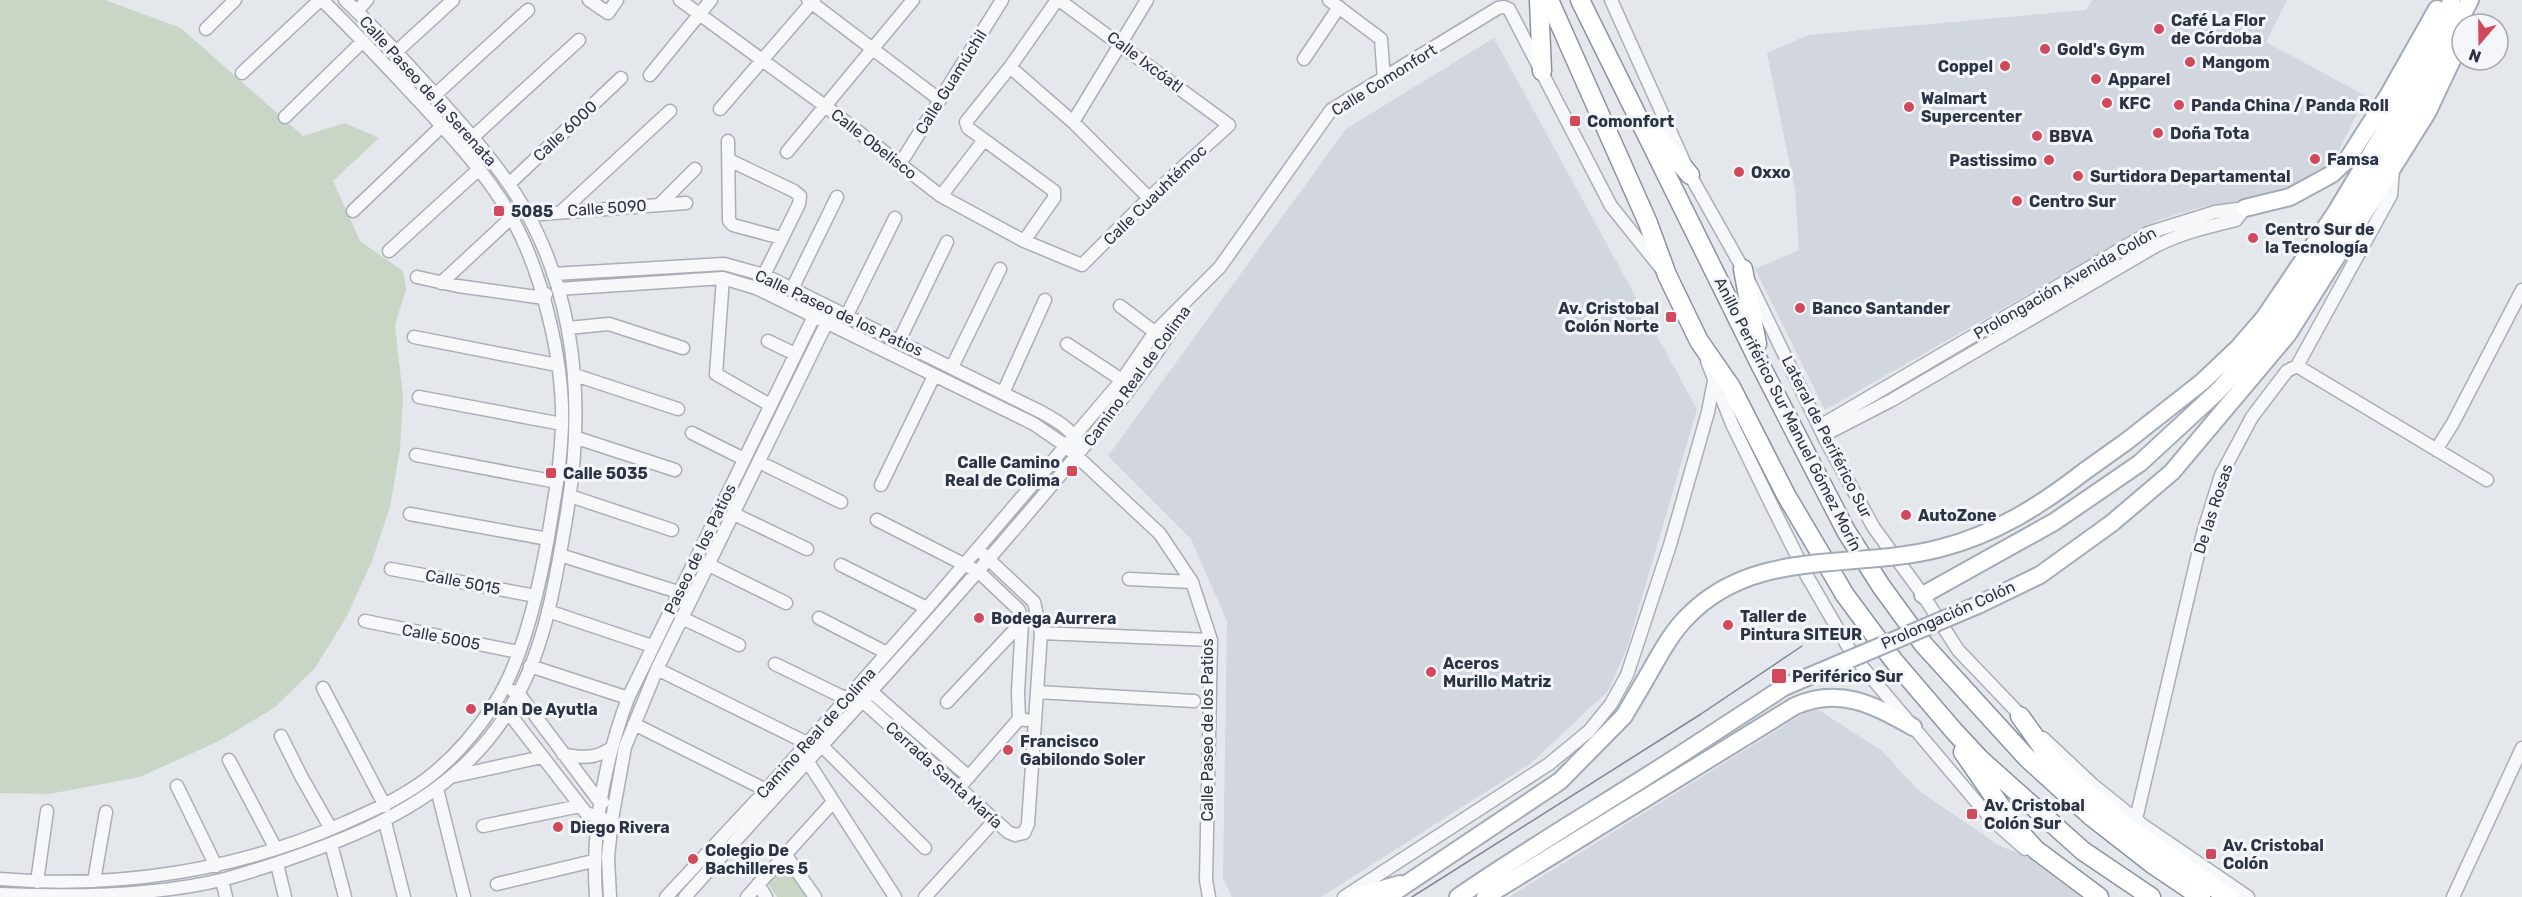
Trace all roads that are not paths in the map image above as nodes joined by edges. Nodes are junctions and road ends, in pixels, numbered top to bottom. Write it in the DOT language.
graph roads {
  1 [pos="236,0"];
  2 [pos="321,0"];
  3 [pos="345,0"];
  4 [pos="368,0"];
  5 [pos="453,0"];
  6 [pos="589,0"];
  7 [pos="617,0"];
  8 [pos="680,0"];
  9 [pos="711,0"];
  10 [pos="913,0"];
  11 [pos="1002,0"];
  12 [pos="1058,0"];
  13 [pos="1147,0"];
  14 [pos="1539,0"];
  15 [pos="1550,0"];
  16 [pos="1580,0"];
  17 [pos="1611,0"];
  18 [pos="2442,0"];
  19 [pos="2452,0"];
  20 [pos="2470,0"];
  21 [pos="811,1"];
  22 [pos="1334,4"];
  23 [pos="528,10"];
  24 [pos="357,11"];
  25 [pos="699,14"];
  26 [pos="206,29"];
  27 [pos="363,40"];
  28 [pos="579,40"];
  29 [pos="1119,42"];
  30 [pos="873,49"];
  31 [pos="396,52"];
  32 [pos="1304,59"];
  33 [pos="762,60"];
  34 [pos="2450,64"];
  35 [pos="1010,67"];
  36 [pos="1542,71"];
  37 [pos="242,73"];
  38 [pos="650,75"];
  39 [pos="621,78"];
  40 [pos="1384,80"];
  41 [pos="435,95"];
  42 [pos="940,100"];
  43 [pos="825,106"];
  44 [pos="720,109"];
  45 [pos="670,111"];
  46 [pos="1635,111"];
  47 [pos="285,117"];
  48 [pos="1073,122"];
  49 [pos="1229,125"];
  50 [pos="442,126"];
  51 [pos="473,137"];
  52 [pos="728,141"];
  53 [pos="984,141"];
  54 [pos="787,152"];
  55 [pos="729,160"];
  56 [pos="900,164"];
  57 [pos="2393,167"];
  58 [pos="479,169"];
  59 [pos="695,169"];
  60 [pos="1690,175"];
  61 [pos="509,184"];
  62 [pos="941,196"];
  63 [pos="837,197"];
  64 [pos="1149,198"];
  65 [pos="686,203"];
  66 [pos="659,205"];
  67 [pos="2245,208"];
  68 [pos="353,211"];
  69 [pos="561,212"];
  70 [pos="528,215"];
  71 [pos="512,218"];
  72 [pos="895,218"];
  73 [pos="782,238"];
  74 [pos="1024,241"];
  75 [pos="947,242"];
  76 [pos="389,251"];
  77 [pos="527,252"];
  78 [pos="1082,265"];
  79 [pos="1000,269"];
  80 [pos="1743,269"];
  81 [pos="764,275"];
  82 [pos="1667,275"];
  83 [pos="417,277"];
  84 [pos="723,278"];
  85 [pos="554,282"];
  86 [pos="441,283"];
  87 [pos="792,290"];
  88 [pos="2522,290"];
  89 [pos="1196,293"];
  90 [pos="544,298"];
  91 [pos="1045,300"];
  92 [pos="820,304"];
  93 [pos="1120,306"];
  94 [pos="833,310"];
  95 [pos="813,317"];
  96 [pos="846,317"];
  97 [pos="826,323"];
  98 [pos="568,328"];
  99 [pos="1161,336"];
  100 [pos="414,337"];
  101 [pos="768,341"];
  102 [pos="899,341"];
  103 [pos="1699,341"];
  104 [pos="1067,344"];
  105 [pos="684,348"];
  106 [pos="795,354"];
  107 [pos="557,365"];
  108 [pos="1761,366"];
  109 [pos="2297,366"];
  110 [pos="952,367"];
  111 [pos="575,375"];
  112 [pos="934,376"];
  113 [pos="1122,380"];
  114 [pos="1714,380"];
  115 [pos="1003,393"];
  116 [pos="419,397"];
  117 [pos="770,405"];
  118 [pos="678,409"];
  119 [pos="562,424"];
  120 [pos="1822,431"];
  121 [pos="692,433"];
  122 [pos="1075,436"];
  123 [pos="577,438"];
  124 [pos="1066,446"];
  125 [pos="2436,450"];
  126 [pos="416,455"];
  127 [pos="1081,457"];
  128 [pos="744,459"];
  129 [pos="759,462"];
  130 [pos="675,470"];
  131 [pos="2487,480"];
  132 [pos="557,483"];
  133 [pos="881,485"];
  134 [pos="570,496"];
  135 [pos="841,502"];
  136 [pos="410,513"];
  137 [pos="734,514"];
  138 [pos="877,520"];
  139 [pos="672,530"];
  140 [pos="548,539"];
  141 [pos="807,549"];
  142 [pos="978,549"];
  143 [pos="560,555"];
  144 [pos="989,559"];
  145 [pos="966,563"];
  146 [pos="842,565"];
  147 [pos="709,566"];
  148 [pos="391,569"];
  149 [pos="979,572"];
  150 [pos="1129,579"];
  151 [pos="1192,582"];
  152 [pos="678,592"];
  153 [pos="1923,595"];
  154 [pos="536,596"];
  155 [pos="786,603"];
  156 [pos="927,608"];
  157 [pos="548,611"];
  158 [pos="682,618"];
  159 [pos="819,618"];
  160 [pos="365,621"];
  161 [pos="1022,622"];
  162 [pos="1041,633"];
  163 [pos="1211,640"];
  164 [pos="739,645"];
  165 [pos="652,646"];
  166 [pos="518,652"];
  167 [pos="887,653"];
  168 [pos="775,663"];
  169 [pos="530,666"];
  170 [pos="657,669"];
  171 [pos="504,687"];
  172 [pos="323,688"];
  173 [pos="853,691"];
  174 [pos="872,692"];
  175 [pos="1037,692"];
  176 [pos="519,694"];
  177 [pos="628,698"];
  178 [pos="1194,701"];
  179 [pos="947,702"];
  180 [pos="861,704"];
  181 [pos="494,705"];
  182 [pos="508,712"];
  183 [pos="2020,716"];
  184 [pos="1019,719"];
  185 [pos="1035,723"];
  186 [pos="634,724"];
  187 [pos="1913,727"];
  188 [pos="1954,731"];
  189 [pos="281,736"];
  190 [pos="807,743"];
  191 [pos="822,746"];
  192 [pos="2522,748"];
  193 [pos="610,749"];
  194 [pos="564,754"];
  195 [pos="542,757"];
  196 [pos="2027,758"];
  197 [pos="228,760"];
  198 [pos="808,762"];
  199 [pos="454,776"];
  200 [pos="969,777"];
  201 [pos="177,786"];
  202 [pos="959,787"];
  203 [pos="437,789"];
  204 [pos="766,790"];
  205 [pos="599,801"];
  206 [pos="833,802"];
  207 [pos="614,803"];
  208 [pos="385,806"];
  209 [pos="580,806"];
  210 [pos="47,811"];
  211 [pos="106,812"];
  212 [pos="597,818"];
  213 [pos="612,819"];
  214 [pos="2136,819"];
  215 [pos="995,820"];
  216 [pos="385,822"];
  217 [pos="483,826"];
  218 [pos="330,829"];
  219 [pos="331,844"];
  220 [pos="925,848"];
  221 [pos="276,849"];
  222 [pos="2160,850"];
  223 [pos="785,854"];
  224 [pos="593,861"];
  225 [pos="277,864"];
  226 [pos="216,866"];
  227 [pos="691,870"];
  228 [pos="0,879"];
  229 [pos="701,879"];
  230 [pos="222,880"];
  231 [pos="1413,880"];
  232 [pos="94,881"];
  233 [pos="37,882"];
  234 [pos="497,884"];
  235 [pos="758,885"];
  236 [pos="0,894"];
  237 [pos="140,894"];
  238 [pos="22,896"];
  239 [pos="81,896"];
  240 [pos="688,896"];
  241 [pos="226,897"];
  242 [pos="285,897"];
  243 [pos="345,897"];
  244 [pos="404,897"];
  245 [pos="464,897"];
  246 [pos="596,897"];
  247 [pos="610,897"];
  248 [pos="666,897"];
  249 [pos="747,897"];
  250 [pos="766,897"];
  251 [pos="814,897"];
  252 [pos="894,897"];
  253 [pos="925,897"];
  254 [pos="1209,897"];
  255 [pos="1344,897"];
  256 [pos="1355,897"];
  257 [pos="1387,897"];
  258 [pos="1458,897"];
  259 [pos="1485,897"];
  260 [pos="2090,897"];
  261 [pos="2099,897"];
  262 [pos="2151,897"];
  263 [pos="2201,897"];
  264 [pos="2228,897"];
  265 [pos="2248,897"];
  266 [pos="2453,897"];
  1 -- 26 [label="street"];
  2 -- 27 [label="street, Calle Paseo de la Serenata"];
  2 -- 37 [label="street"];
  3 -- 24 [label="street, Calle Paseo de la Serenata"];
  4 -- 24 [label="street"];
  5 -- 31 [label="street"];
  6 -- 7 [label="street"];
  8 -- 25 [label="street, Calle Obelisco"];
  9 -- 25 [label="street"];
  10 -- 30 [label="street"];
  11 -- 42 [label="street, Calle Guamúchil"];
  12 -- 29 [label="street, Calle Ixcóatl"];
  12 -- 35 [label="street"];
  13 -- 29 [label="street"];
  14 -- 36 [label="highway"];
  15 -- 82 [label="highway, Anillo Periférico Sur Manuel Gómez Morín"];
  16 -- 46 [label="highway, Anillo Periférico Sur Manuel Gómez Morín"];
  17 -- 60 [label="street, Lateral de Periférico Sur"];
  18 -- 67 [label="main road"];
  19 -- 231 [label="main road, bridge"];
  20 -- 153 [label="main road"];
  21 -- 30 [label="street"];
  21 -- 33 [label="street"];
  22 -- 32 [label="street"];
  22 -- 40 [label="street"];
  23 -- 41 [label="street"];
  24 -- 31 [label="street, Calle Paseo de la Serenata"];
  25 -- 33 [label="street, Calle Obelisco"];
  25 -- 38 [label="street"];
  27 -- 47 [label="street"];
  27 -- 50 [label="street, Calle Paseo de la Serenata"];
  28 -- 51 [label="street"];
  29 -- 48 [label="street"];
  29 -- 49 [label="street, Calle Ixcóatl"];
  30 -- 42 [label="street"];
  30 -- 43 [label="street"];
  31 -- 41 [label="street, Calle Paseo de la Serenata"];
  33 -- 43 [label="street, Calle Obelisco"];
  33 -- 44 [label="street"];
  34 -- 57 [label="main road, Prolongación Colón"];
  35 -- 48 [label="street"];
  35 -- 53 [label="street"];
  36 -- 40 [label="street, Calle Comonfort"];
  36 -- 82 [label="street"];
  39 -- 61 [label="street, Calle 6000"];
  40 -- 89 [label="street, Calle Comonfort"];
  41 -- 51 [label="street, Calle Paseo de la Serenata"];
  42 -- 56 [label="street, Calle Guamúchil"];
  43 -- 54 [label="street"];
  43 -- 56 [label="street, Calle Obelisco"];
  45 -- 69 [label="street"];
  46 -- 60 [label="highway"];
  46 -- 108 [label="highway, Anillo Periférico Sur Manuel Gómez Morín"];
  48 -- 64 [label="street"];
  49 -- 64 [label="street, Calle Cuauhtémoc"];
  50 -- 58 [label="street, Calle Paseo de la Serenata"];
  50 -- 68 [label="street"];
  51 -- 61 [label="street, Calle Paseo de la Serenata"];
  52 -- 55 [label="street"];
  53 -- 62 [label="street"];
  53 -- 74 [label="street"];
  55 -- 73 [label="street"];
  55 -- 73 [label="street"];
  56 -- 62 [label="street, Calle Obelisco"];
  57 -- 109 [label="street, De las Rosas"];
  57 -- 258 [label="main road, Prolongación Colón, bridge"];
  58 -- 71 [label="street, Calle Paseo de la Serenata"];
  58 -- 76 [label="street"];
  59 -- 66 [label="street"];
  60 -- 80 [label="street, Lateral de Periférico Sur"];
  61 -- 70 [label="street, Calle Paseo de la Serenata"];
  62 -- 74 [label="street, Calle Obelisco"];
  63 -- 87 [label="street"];
  64 -- 78 [label="street, Calle Cuauhtémoc"];
  65 -- 66 [label="street, Calle 5090"];
  66 -- 69 [label="street, Calle 5090"];
  67 -- 120 [label="street, Prolongación Avenida Colón"];
  69 -- 70 [label="street, Calle 5090"];
  70 -- 85 [label="street, Calle Paseo de la Serenata"];
  71 -- 77 [label="street, Calle Paseo de la Serenata"];
  71 -- 86 [label="street"];
  72 -- 96 [label="street"];
  73 -- 81 [label="street"];
  74 -- 78 [label="street, Calle Obelisco"];
  75 -- 102 [label="street"];
  77 -- 85 [label="street"];
  77 -- 90 [label="street, Calle Paseo de la Serenata"];
  79 -- 110 [label="street"];
  80 -- 108 [label="highway"];
  80 -- 120 [label="street, Lateral de Periférico Sur"];
  81 -- 85 [label="street, Calle Paseo de los Patios"];
  81 -- 87 [label="street, Calle Paseo de los Patios"];
  82 -- 103 [label="highway, Anillo Periférico Sur Manuel Gómez Morín"];
  83 -- 86 [label="street"];
  84 -- 85 [label="street, Calle Paseo de los Patios"];
  84 -- 95 [label="street, Calle Paseo de los Patios"];
  84 -- 117 [label="street"];
  85 -- 90 [label="street"];
  85 -- 98 [label="street, Calle Paseo de la Serenata"];
  86 -- 90 [label="street"];
  87 -- 92 [label="street, Calle Paseo de los Patios"];
  88 -- 125 [label="street"];
  89 -- 99 [label="street, Camino Real de Colima"];
  90 -- 107 [label="street, Calle Paseo de la Serenata"];
  91 -- 115 [label="street"];
  92 -- 94 [label="street, Calle Paseo de los Patios"];
  92 -- 95 [label="street, Paseo de los Patios"];
  93 -- 99 [label="street"];
  94 -- 96 [label="street, Calle Paseo de los Patios"];
  94 -- 97 [label="street, Paseo de los Patios"];
  95 -- 97 [label="street, Calle Paseo de los Patios"];
  95 -- 106 [label="street, Paseo de los Patios"];
  96 -- 102 [label="street, Calle Paseo de los Patios"];
  97 -- 112 [label="street, Calle Paseo de los Patios"];
  97 -- 129 [label="street, Paseo de los Patios"];
  98 -- 105 [label="street"];
  98 -- 111 [label="street, Calle Paseo de la Serenata"];
  99 -- 113 [label="street, Camino Real de Colima"];
  99 -- 127 [label="street, Camino Real de Colima"];
  100 -- 107 [label="street"];
  101 -- 106 [label="street"];
  102 -- 110 [label="street, Calle Paseo de los Patios"];
  103 -- 114 [label="street"];
  103 -- 188 [label="highway, Anillo Periférico Sur Manuel Gómez Morín"];
  104 -- 113 [label="street"];
  106 -- 117 [label="street, Paseo de los Patios"];
  107 -- 119 [label="street, Calle Paseo de la Serenata"];
  108 -- 196 [label="highway, Anillo Periférico Sur Manuel Gómez Morín"];
  109 -- 125 [label="street"];
  109 -- 214 [label="street, De las Rosas"];
  110 -- 115 [label="street, Calle Paseo de los Patios"];
  111 -- 118 [label="street"];
  111 -- 123 [label="street, Calle Paseo de la Serenata"];
  112 -- 124 [label="street, Calle Paseo de los Patios"];
  112 -- 133 [label="street"];
  113 -- 122 [label="street, Camino Real de Colima"];
  114 -- 187 [label="street"];
  114 -- 255 [label="street"];
  115 -- 122 [label="street, Calle Paseo de los Patios"];
  116 -- 119 [label="street"];
  117 -- 128 [label="street, Paseo de los Patios"];
  119 -- 132 [label="street, Calle Paseo de la Serenata"];
  120 -- 153 [label="street, Lateral de Periférico Sur"];
  121 -- 128 [label="street"];
  122 -- 124 [label="street, Camino Real de Colima"];
  122 -- 127 [label="street, Calle Paseo de los Patios"];
  123 -- 130 [label="street"];
  123 -- 134 [label="street, Calle Paseo de la Serenata"];
  124 -- 127 [label="street, Calle Paseo de los Patios"];
  124 -- 142 [label="street, Camino Real de Colima"];
  125 -- 131 [label="street"];
  126 -- 132 [label="street"];
  127 -- 144 [label="street, Camino Real de Colima"];
  127 -- 151 [label="street, Calle Paseo de los Patios"];
  128 -- 152 [label="street, Paseo de los Patios"];
  129 -- 135 [label="street"];
  129 -- 137 [label="street, Paseo de los Patios"];
  132 -- 140 [label="street, Calle Paseo de la Serenata"];
  134 -- 139 [label="street"];
  134 -- 143 [label="street, Calle Paseo de la Serenata"];
  136 -- 140 [label="street"];
  137 -- 141 [label="street"];
  137 -- 147 [label="street, Paseo de los Patios"];
  138 -- 145 [label="street"];
  140 -- 154 [label="street, Calle Paseo de la Serenata"];
  142 -- 144 [label="street, Cerrada Santa María"];
  142 -- 145 [label="street, Camino Real de Colima"];
  143 -- 152 [label="street"];
  143 -- 157 [label="street, Calle Paseo de la Serenata"];
  144 -- 149 [label="street, Camino Real de Colima"];
  144 -- 162 [label="street, Cerrada Santa María"];
  145 -- 149 [label="street"];
  145 -- 156 [label="street, Camino Real de Colima"];
  146 -- 156 [label="street"];
  147 -- 155 [label="street"];
  147 -- 158 [label="street, Paseo de los Patios"];
  148 -- 154 [label="street, Calle 5015"];
  149 -- 161 [label="street"];
  149 -- 174 [label="street, Camino Real de Colima"];
  150 -- 151 [label="street"];
  151 -- 163 [label="street, Calle Paseo de los Patios"];
  152 -- 165 [label="street, Paseo de los Patios"];
  153 -- 183 [label="street, Lateral de Periférico Sur"];
  154 -- 166 [label="street, Calle Paseo de la Serenata"];
  156 -- 167 [label="street, Camino Real de Colima"];
  157 -- 165 [label="street"];
  157 -- 169 [label="street, Calle Paseo de la Serenata"];
  158 -- 164 [label="street"];
  158 -- 170 [label="street, Paseo de los Patios"];
  159 -- 167 [label="street"];
  160 -- 166 [label="street, Calle 5005"];
  161 -- 179 [label="street"];
  161 -- 184 [label="street"];
  162 -- 163 [label="street"];
  162 -- 175 [label="street, Cerrada Santa María"];
  163 -- 254 [label="street, Calle Paseo de los Patios"];
  165 -- 177 [label="street, Paseo de los Patios"];
  166 -- 171 [label="street, Calle Paseo de la Serenata"];
  167 -- 173 [label="street, Camino Real de Colima"];
  168 -- 173 [label="street"];
  169 -- 176 [label="street, Calle Paseo de la Serenata"];
  169 -- 177 [label="street"];
  170 -- 186 [label="street, Paseo de los Patios"];
  170 -- 190 [label="street"];
  171 -- 176 [label="street"];
  171 -- 181 [label="street, Calle Paseo de la Serenata"];
  172 -- 208 [label="street"];
  173 -- 174 [label="street, Cerrada Santa María"];
  173 -- 180 [label="street, Cerrada Santa María"];
  173 -- 190 [label="street, Camino Real de Colima"];
  174 -- 180 [label="street, Camino Real de Colima"];
  174 -- 200 [label="street, Cerrada Santa María"];
  175 -- 178 [label="street"];
  175 -- 185 [label="street, Cerrada Santa María"];
  176 -- 182 [label="street, Calle Paseo de la Serenata"];
  176 -- 194 [label="street"];
  177 -- 193 [label="street, Paseo de los Patios"];
  180 -- 191 [label="street, Camino Real de Colima"];
  180 -- 202 [label="street, Cerrada Santa María"];
  181 -- 182 [label="street"];
  181 -- 208 [label="street, Calle Paseo de la Serenata"];
  182 -- 195 [label="street"];
  182 -- 199 [label="street, Calle Paseo de la Serenata"];
  183 -- 214 [label="street, Lateral de Periférico Sur"];
  183 -- 222 [label="highway"];
  184 -- 185 [label="street"];
  184 -- 200 [label="street"];
  185 -- 215 [label="street, Cerrada Santa María"];
  186 -- 204 [label="street"];
  186 -- 207 [label="street, Paseo de los Patios"];
  187 -- 259 [label="main road"];
  187 -- 260 [label="street"];
  188 -- 261 [label="highway"];
  188 -- 262 [label="highway, Anillo Periférico Sur Manuel Gómez Morín"];
  189 -- 218 [label="street"];
  190 -- 204 [label="street, Camino Real de Colima"];
  191 -- 198 [label="street, Camino Real de Colima"];
  191 -- 220 [label="street"];
  192 -- 266 [label="street"];
  193 -- 194 [label="street"];
  193 -- 205 [label="street, Paseo de los Patios"];
  194 -- 205 [label="street"];
  195 -- 199 [label="street"];
  195 -- 209 [label="street"];
  196 -- 222 [label="highway"];
  196 -- 263 [label="highway, Anillo Periférico Sur Manuel Gómez Morín"];
  197 -- 221 [label="street"];
  198 -- 206 [label="street"];
  198 -- 229 [label="street, Camino Real de Colima"];
  199 -- 203 [label="street, Calle Paseo de la Serenata"];
  200 -- 202 [label="street"];
  201 -- 226 [label="street"];
  202 -- 215 [label="street, Cerrada Santa María"];
  203 -- 216 [label="street, Calle Paseo de la Serenata"];
  203 -- 245 [label="street"];
  204 -- 227 [label="street, Camino Real de Colima"];
  205 -- 207 [label="street"];
  205 -- 212 [label="street, Paseo de los Patios"];
  206 -- 223 [label="street"];
  206 -- 252 [label="street"];
  207 -- 213 [label="street, Paseo de los Patios"];
  208 -- 218 [label="street, Calle Paseo de la Serenata"];
  209 -- 212 [label="street"];
  209 -- 217 [label="street"];
  210 -- 233 [label="street"];
  211 -- 232 [label="street"];
  212 -- 213 [label="street"];
  212 -- 224 [label="street, Paseo de los Patios"];
  213 -- 247 [label="street, Paseo de los Patios"];
  214 -- 265 [label="street, Lateral de Periférico Sur"];
  215 -- 253 [label="street"];
  216 -- 219 [label="street, Calle Paseo de la Serenata"];
  216 -- 244 [label="street"];
  218 -- 221 [label="street, Calle Paseo de la Serenata"];
  219 -- 225 [label="street, Calle Paseo de la Serenata"];
  219 -- 243 [label="street"];
  221 -- 226 [label="street, Calle Paseo de la Serenata"];
  222 -- 264 [label="highway"];
  223 -- 235 [label="street"];
  223 -- 251 [label="street"];
  224 -- 234 [label="street"];
  224 -- 246 [label="street, Paseo de los Patios"];
  225 -- 230 [label="street, Calle Paseo de la Serenata"];
  225 -- 242 [label="street"];
  226 -- 232 [label="street, Calle Paseo de la Serenata"];
  227 -- 229 [label="street"];
  227 -- 248 [label="street, Camino Real de Colima"];
  228 -- 233 [label="street, Calle Paseo de la Serenata"];
  229 -- 240 [label="street, Camino Real de Colima"];
  230 -- 237 [label="street, Calle Paseo de la Serenata"];
  230 -- 241 [label="street"];
  231 -- 256 [label="main road"];
  231 -- 257 [label="main road"];
  232 -- 233 [label="street, Calle Paseo de la Serenata"];
  235 -- 249 [label="street"];
  235 -- 250 [label="street"];
  236 -- 238 [label="street, Calle Paseo de la Serenata"];
  237 -- 239 [label="street, Calle Paseo de la Serenata"];
  238 -- 239 [label="street, Calle Paseo de la Serenata"];
}
